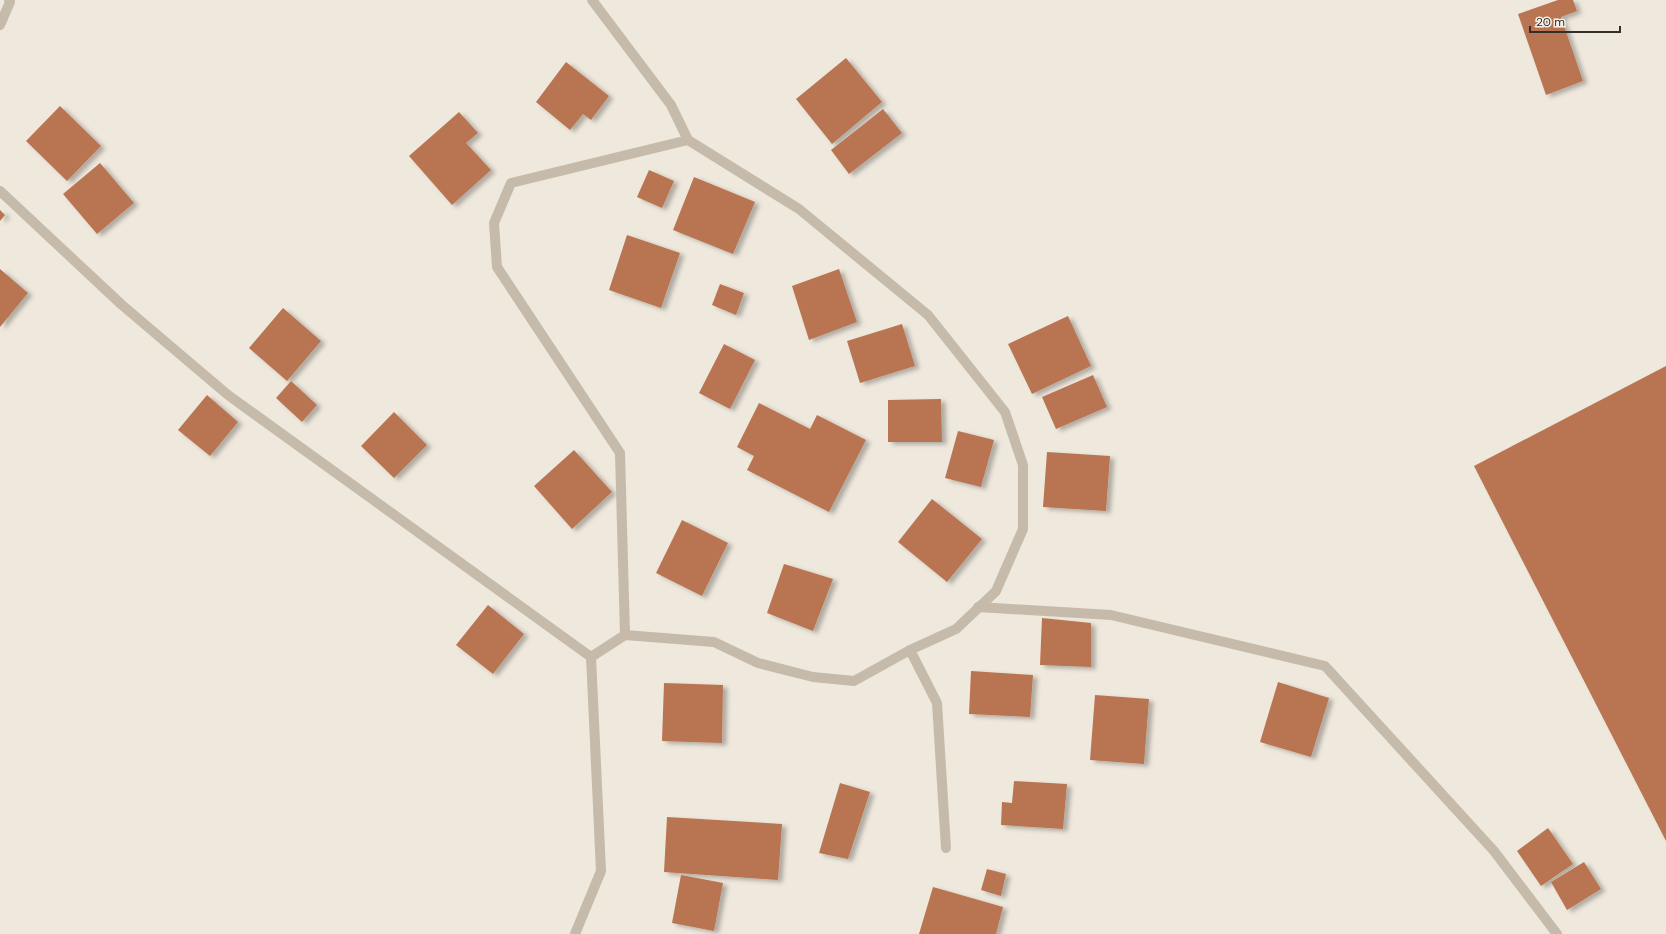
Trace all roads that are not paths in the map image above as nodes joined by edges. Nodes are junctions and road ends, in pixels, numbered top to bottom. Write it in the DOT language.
graph roads {
  1 [pos="9,0"];
  2 [pos="592,0"];
  3 [pos="0,25"];
  4 [pos="688,140"];
  5 [pos="0,191"];
  6 [pos="978,607"];
  7 [pos="625,635"];
  8 [pos="910,650"];
  9 [pos="591,656"];
  10 [pos="946,848"];
  11 [pos="575,934"];
  12 [pos="1557,934"];
  1 -- 3 [label="street"];
  2 -- 4 [label="street"];
  4 -- 6 [label="street"];
  4 -- 7 [label="street"];
  5 -- 9 [label="street"];
  6 -- 8 [label="street"];
  6 -- 12 [label="street"];
  7 -- 8 [label="street"];
  7 -- 9 [label="street"];
  8 -- 10 [label="street"];
  9 -- 11 [label="street"];
}
